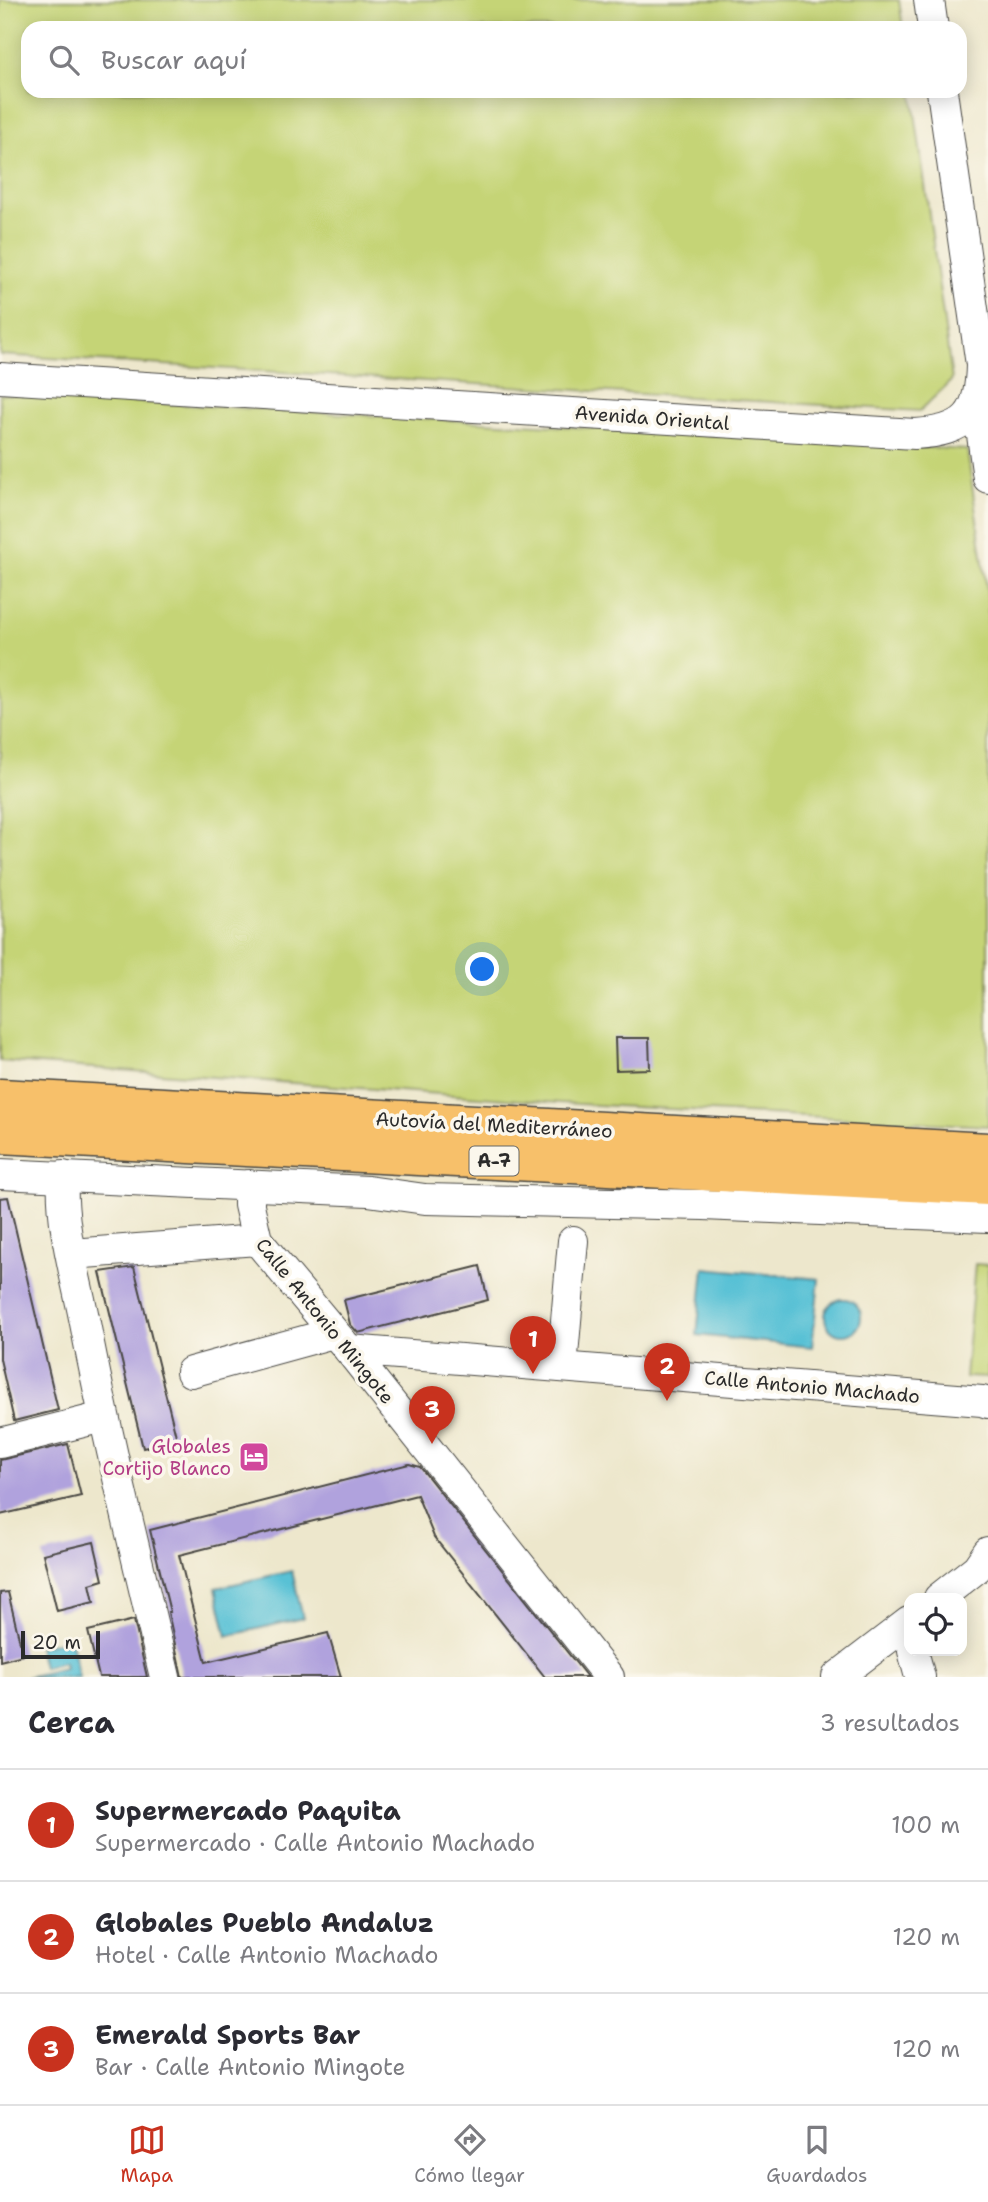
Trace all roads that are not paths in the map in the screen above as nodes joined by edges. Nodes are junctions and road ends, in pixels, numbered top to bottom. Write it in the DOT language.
graph roads {
  1 [pos="929,0"];
  2 [pos="932,21"];
  3 [pos="943,98"];
  4 [pos="0,378"];
  5 [pos="973,412"];
  6 [pos="988,478"];
  7 [pos="1,1107"];
  8 [pos="988,1152"];
  9 [pos="0,1174"];
  10 [pos="63,1176"];
  11 [pos="250,1185"];
  12 [pos="988,1186"];
  13 [pos="988,1217"];
  14 [pos="257,1240"];
  15 [pos="573,1241"];
  16 [pos="71,1254"];
  17 [pos="341,1341"];
  18 [pos="562,1367"];
  19 [pos="191,1372"];
  20 [pos="985,1402"];
  21 [pos="103,1417"];
  22 [pos="0,1443"];
  23 [pos="988,1552"];
  24 [pos="945,1593"];
  25 [pos="904,1637"];
  26 [pos="915,1656"];
  27 [pos="165,1677"];
  28 [pos="609,1677"];
  29 [pos="836,1677"];
  30 [pos="920,1677"];
  1 -- 2 [label="street"];
  3 -- 5 [label="street"];
  4 -- 5 [label="street, Avenida Oriental"];
  5 -- 6 [label="street"];
  7 -- 8 [label="highway, Autovía del Mediterráneo / A-7"];
  7 -- 12 [label="highway, Autovía del Mediterráneo / A-7"];
  9 -- 10 [label="street"];
  10 -- 11 [label="street"];
  10 -- 16 [label="street"];
  11 -- 13 [label="street"];
  11 -- 14 [label="street, Calle Antonio Mingote"];
  14 -- 16 [label="street"];
  14 -- 17 [label="street, Calle Antonio Mingote"];
  15 -- 18 [label="street"];
  16 -- 21 [label="street"];
  17 -- 18 [label="street, Calle Antonio Machado"];
  17 -- 19 [label="street, Calle Antonio Machado"];
  17 -- 28 [label="street, Calle Antonio Mingote"];
  18 -- 20 [label="street, Calle Antonio Machado"];
  21 -- 22 [label="street"];
  21 -- 27 [label="street"];
  23 -- 24 [label="street"];
  25 -- 29 [label="street"];
  26 -- 30 [label="street"];
}
